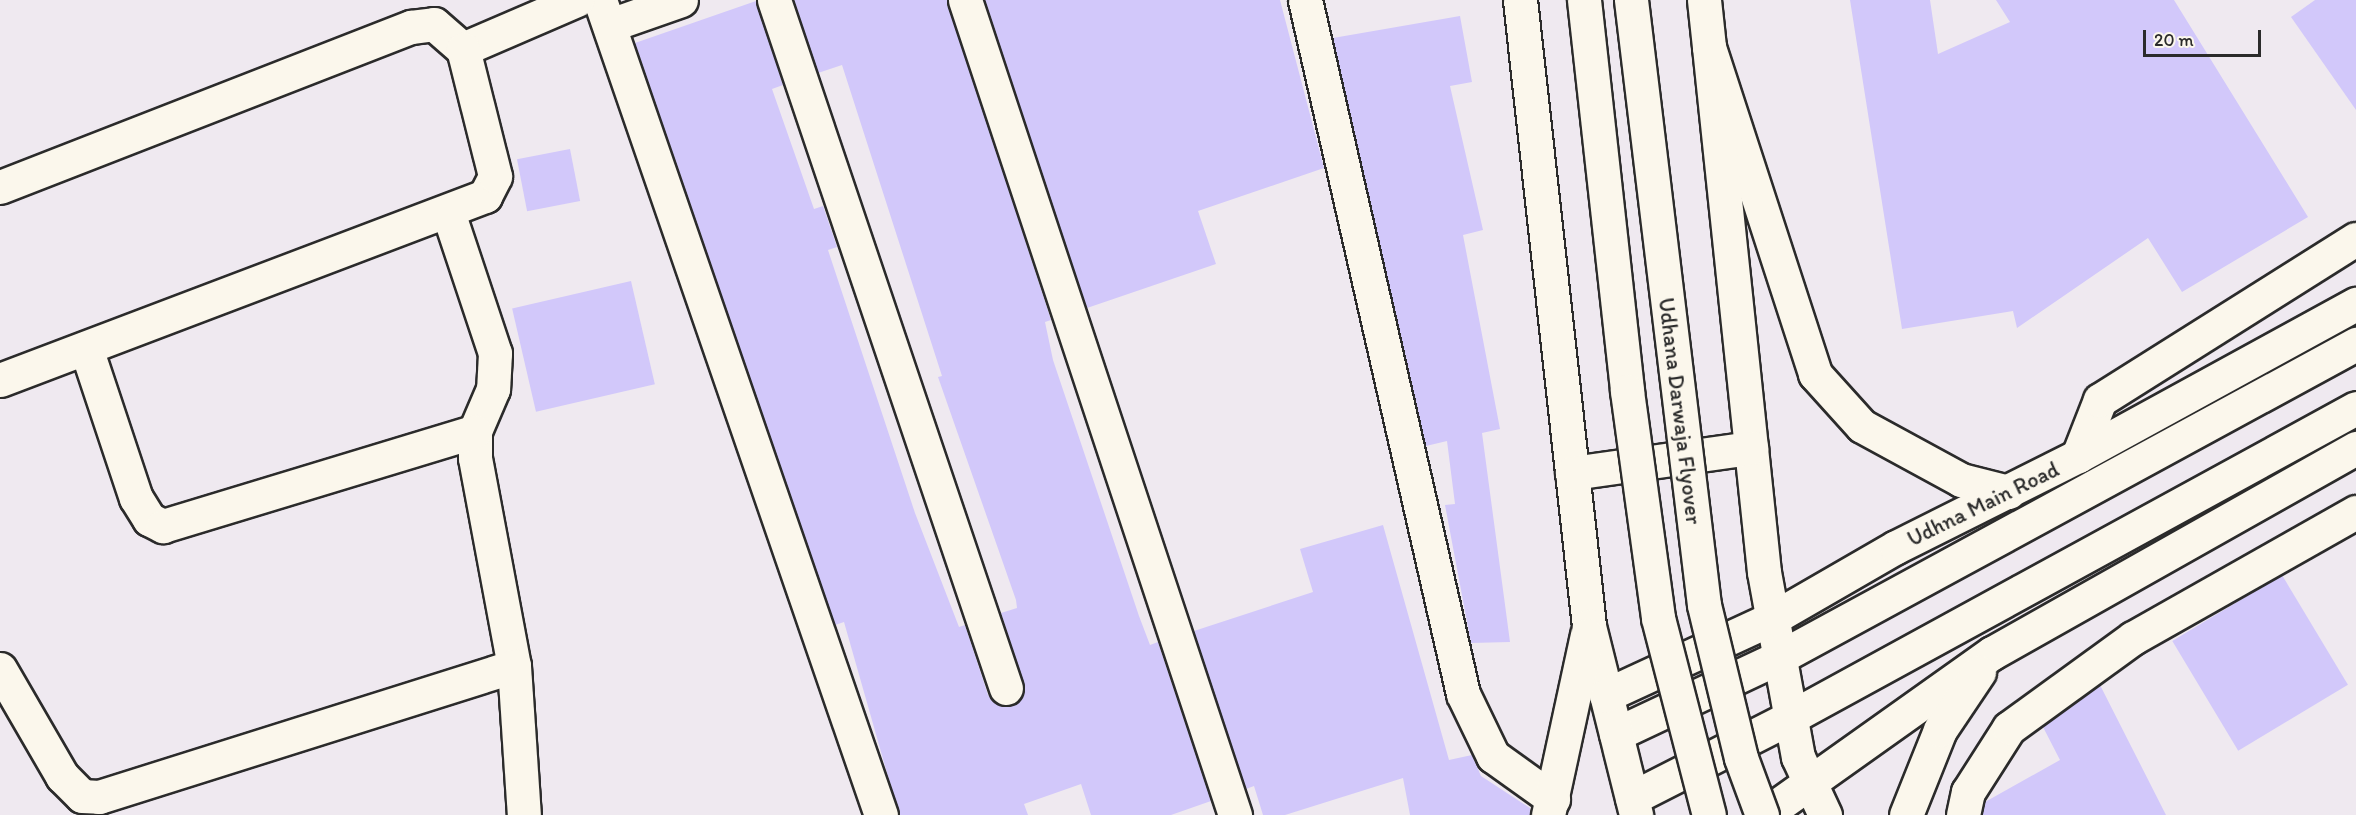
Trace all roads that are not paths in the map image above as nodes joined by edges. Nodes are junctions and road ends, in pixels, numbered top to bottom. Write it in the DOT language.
graph roads {
  1 [pos="577,0"];
  2 [pos="681,0"];
  3 [pos="774,0"];
  4 [pos="965,0"];
  5 [pos="1305,0"];
  6 [pos="1520,0"];
  7 [pos="1584,0"];
  8 [pos="1631,0"];
  9 [pos="1704,0"];
  10 [pos="606,12"];
  11 [pos="1709,47"];
  12 [pos="463,49"];
  13 [pos="0,187"];
  14 [pos="448,212"];
  15 [pos="2356,239"];
  16 [pos="2356,304"];
  17 [pos="2356,344"];
  18 [pos="86,348"];
  19 [pos="0,380"];
  20 [pos="2356,408"];
  21 [pos="475,431"];
  22 [pos="1752,448"];
  23 [pos="2356,448"];
  24 [pos="2078,456"];
  25 [pos="1572,473"];
  26 [pos="2008,492"];
  27 [pos="2356,512"];
  28 [pos="1773,618"];
  29 [pos="1588,626"];
  30 [pos="1992,653"];
  31 [pos="1780,657"];
  32 [pos="514,666"];
  33 [pos="0,669"];
  34 [pos="1006,688"];
  35 [pos="1606,695"];
  36 [pos="1791,717"];
  37 [pos="1616,734"];
  38 [pos="1810,782"];
  39 [pos="1551,807"];
  40 [pos="1634,807"];
  41 [pos="522,814"];
  42 [pos="881,815"];
  43 [pos="1234,815"];
  44 [pos="1709,815"];
  45 [pos="1763,815"];
  46 [pos="1825,815"];
  47 [pos="1906,815"];
  48 [pos="1963,815"];
  1 -- 12 [label="main road"];
  2 -- 10 [label="main road"];
  3 -- 34 [label="main road"];
  4 -- 43 [label="main road"];
  5 -- 39 [label="main road"];
  6 -- 25 [label="main road"];
  7 -- 44 [label="main road, bridge"];
  8 -- 45 [label="main road, Udhana Darwaja Flyover, bridge"];
  9 -- 11 [label="main road"];
  10 -- 42 [label="main road"];
  11 -- 22 [label="main road"];
  11 -- 26 [label="main road"];
  12 -- 13 [label="main road"];
  12 -- 14 [label="main road"];
  14 -- 18 [label="main road"];
  14 -- 21 [label="main road"];
  15 -- 24 [label="main road"];
  16 -- 24 [label="main road, Udhna Main Road"];
  17 -- 31 [label="main road"];
  18 -- 19 [label="main road"];
  18 -- 21 [label="main road"];
  20 -- 36 [label="main road"];
  21 -- 32 [label="main road"];
  22 -- 25 [label="main road"];
  22 -- 28 [label="main road"];
  23 -- 30 [label="main road"];
  24 -- 26 [label="main road, Udhna Main Road"];
  25 -- 29 [label="main road"];
  26 -- 28 [label="main road, Udhna Main Road"];
  27 -- 48 [label="main road"];
  28 -- 31 [label="main road"];
  28 -- 35 [label="main road, Udhna Main Road"];
  29 -- 35 [label="main road"];
  29 -- 39 [label="main road"];
  30 -- 38 [label="main road"];
  30 -- 47 [label="main road"];
  31 -- 36 [label="main road"];
  31 -- 37 [label="main road"];
  32 -- 33 [label="main road"];
  32 -- 41 [label="main road"];
  35 -- 37 [label="main road"];
  36 -- 38 [label="main road"];
  36 -- 40 [label="main road"];
  37 -- 40 [label="main road"];
  38 -- 45 [label="main road"];
  38 -- 46 [label="main road"];
}
